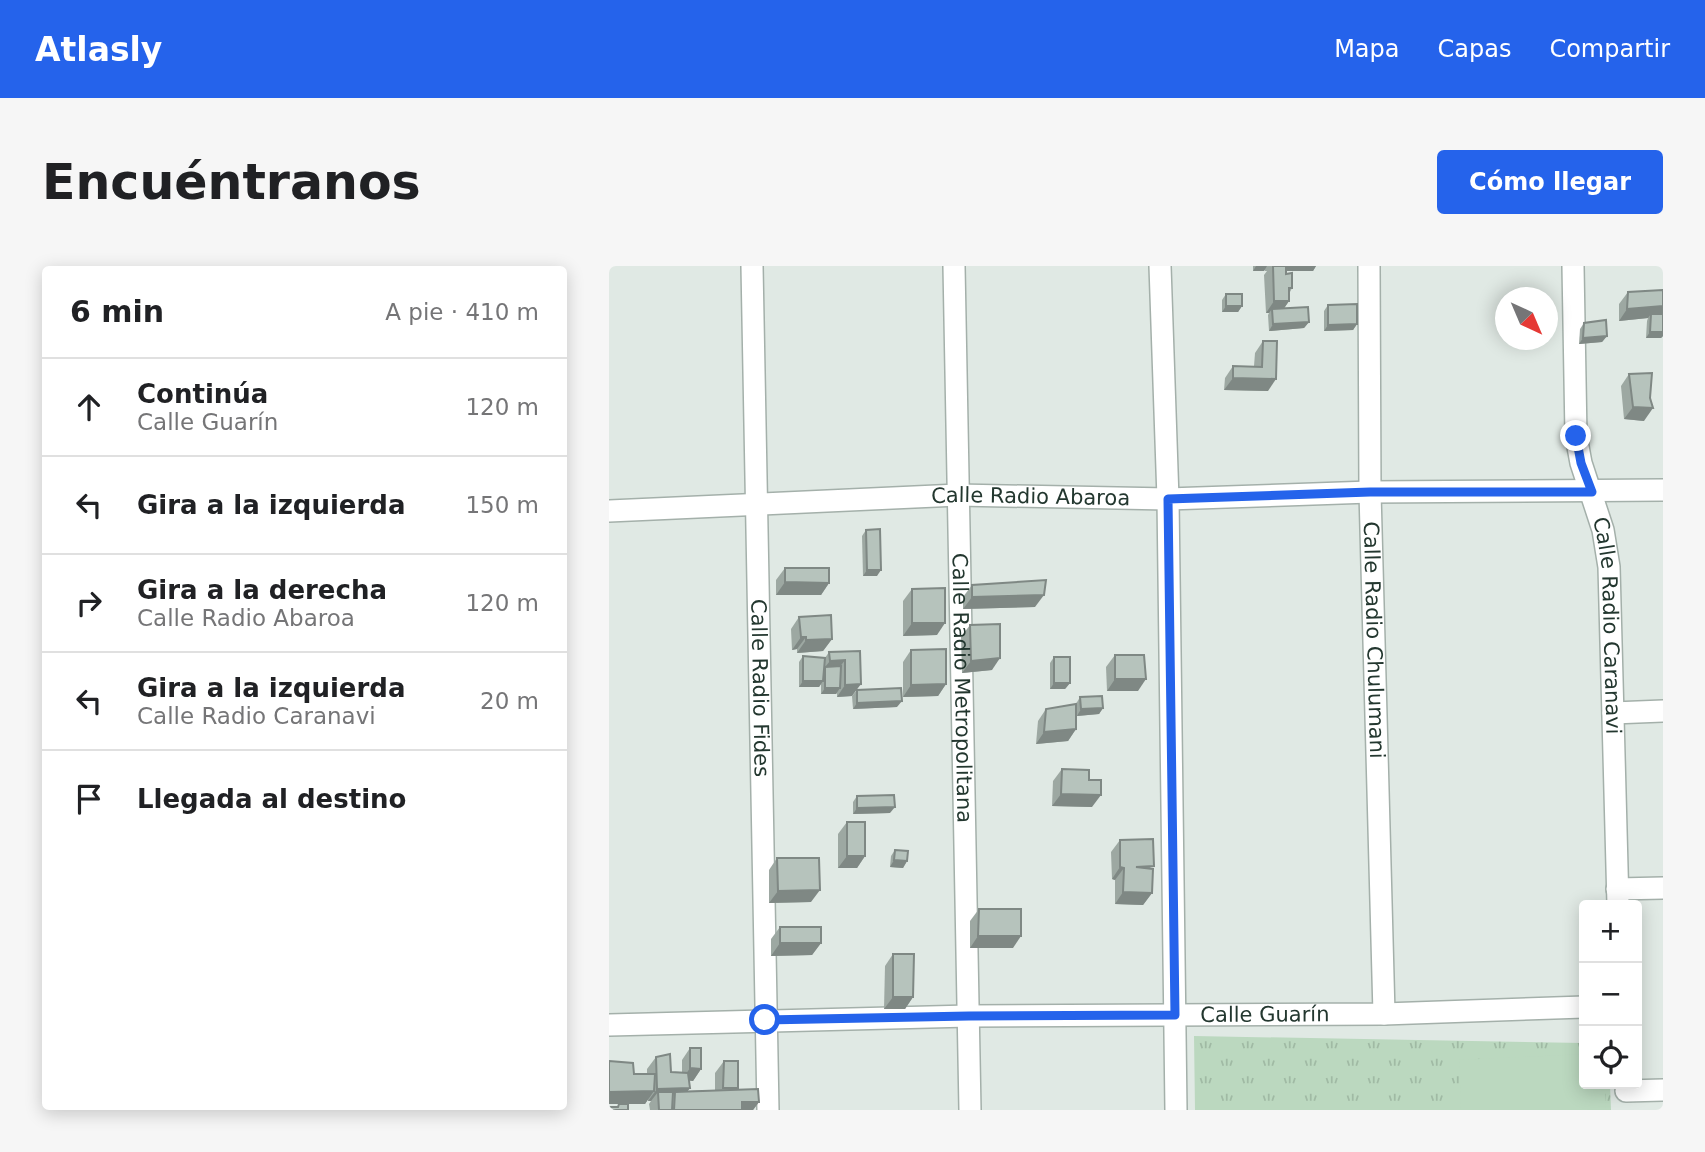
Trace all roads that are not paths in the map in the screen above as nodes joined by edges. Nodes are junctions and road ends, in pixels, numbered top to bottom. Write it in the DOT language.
graph roads {
  1 [pos="752,266"];
  2 [pos="954,266"];
  3 [pos="1160,266"];
  4 [pos="1369,266"];
  5 [pos="1573,266"];
  6 [pos="1663,490"];
  7 [pos="1370,492"];
  8 [pos="1592,492"];
  9 [pos="958,495"];
  10 [pos="1168,499"];
  11 [pos="756,504"];
  12 [pos="609,510"];
  13 [pos="1663,711"];
  14 [pos="1613,713"];
  15 [pos="1663,888"];
  16 [pos="1617,897"];
  17 [pos="1579,1007"];
  18 [pos="1384,1014"];
  19 [pos="1175,1015"];
  20 [pos="969,1016"];
  21 [pos="765,1020"];
  22 [pos="609,1025"];
  23 [pos="1663,1090"];
  24 [pos="1626,1095"];
  25 [pos="768,1110"];
  26 [pos="970,1110"];
  27 [pos="1176,1110"];
  1 -- 11 [label="street, Calle Radio Fides"];
  2 -- 9 [label="street, Calle Radio Metropolitana"];
  3 -- 10 [label="street"];
  4 -- 7 [label="street, Calle Radio Chulumani"];
  5 -- 8 [label="street, Calle Radio Caranavi"];
  6 -- 8 [label="street, Calle Radio Abaroa"];
  7 -- 8 [label="street, Calle Radio Abaroa"];
  7 -- 10 [label="street, Calle Radio Abaroa"];
  7 -- 18 [label="street, Calle Radio Chulumani"];
  8 -- 14 [label="street, Calle Radio Caranavi"];
  9 -- 10 [label="street, Calle Radio Abaroa"];
  9 -- 11 [label="street, Calle Radio Abaroa"];
  9 -- 20 [label="street, Calle Radio Metropolitana"];
  10 -- 19 [label="street"];
  11 -- 12 [label="street, Calle Radio Abaroa"];
  11 -- 21 [label="street, Calle Radio Fides"];
  13 -- 14 [label="street"];
  14 -- 16 [label="street, Calle Radio Caranavi"];
  15 -- 16 [label="street"];
  17 -- 18 [label="street, Calle Guarín"];
  18 -- 19 [label="street, Calle Guarín"];
  19 -- 20 [label="street, Calle Guarín"];
  19 -- 27 [label="street"];
  20 -- 21 [label="street, Calle Guarín"];
  20 -- 26 [label="street, Calle Radio Metropolitana"];
  21 -- 22 [label="street, Calle Guarín"];
  21 -- 25 [label="street, Calle Radio Fides"];
  23 -- 24 [label="street"];
}
